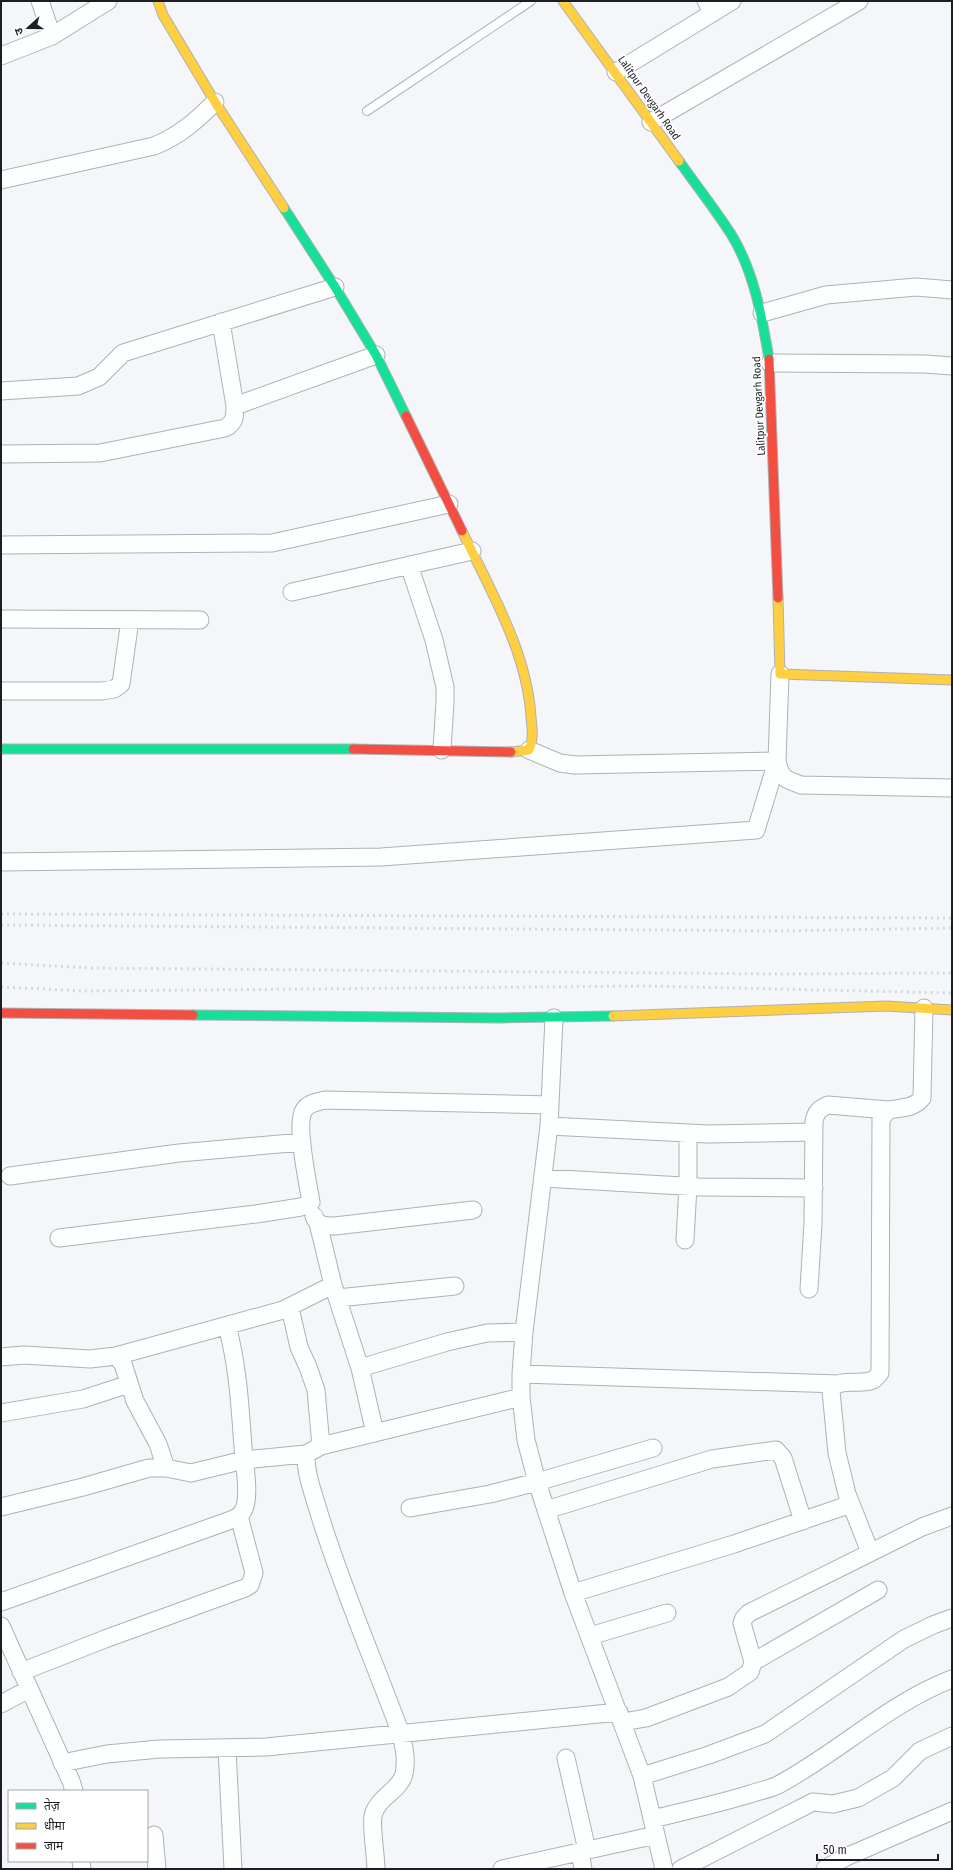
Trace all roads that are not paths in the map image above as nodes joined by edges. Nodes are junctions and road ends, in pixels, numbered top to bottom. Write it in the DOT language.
graph roads {
  1 [pos="40,1"];
  2 [pos="108,1"];
  3 [pos="158,1"];
  4 [pos="531,1"];
  5 [pos="563,1"];
  6 [pos="732,1"];
  7 [pos="859,1"];
  8 [pos="709,7"];
  9 [pos="52,36"];
  10 [pos="1,56"];
  11 [pos="616,72"];
  12 [pos="215,102"];
  13 [pos="367,111"];
  14 [pos="652,122"];
  15 [pos="1,180"];
  16 [pos="335,287"];
  17 [pos="952,290"];
  18 [pos="762,313"];
  19 [pos="220,322"];
  20 [pos="376,355"];
  21 [pos="770,363"];
  22 [pos="952,366"];
  23 [pos="1,391"];
  24 [pos="235,406"];
  25 [pos="1,454"];
  26 [pos="449,504"];
  27 [pos="1,545"];
  28 [pos="472,551"];
  29 [pos="409,565"];
  30 [pos="292,592"];
  31 [pos="1,619"];
  32 [pos="130,620"];
  33 [pos="200,620"];
  34 [pos="780,674"];
  35 [pos="952,680"];
  36 [pos="1,691"];
  37 [pos="1,749"];
  38 [pos="442,750"];
  39 [pos="529,750"];
  40 [pos="777,761"];
  41 [pos="952,788"];
  42 [pos="1,862"];
  43 [pos="924,1008"];
  44 [pos="952,1010"];
  45 [pos="1,1013"];
  46 [pos="554,1018"];
  47 [pos="550,1105"];
  48 [pos="888,1110"];
  49 [pos="549,1126"];
  50 [pos="814,1132"];
  51 [pos="688,1133"];
  52 [pos="302,1142"];
  53 [pos="10,1176"];
  54 [pos="543,1178"];
  55 [pos="688,1186"];
  56 [pos="814,1188"];
  57 [pos="311,1202"];
  58 [pos="473,1210"];
  59 [pos="318,1223"];
  60 [pos="59,1238"];
  61 [pos="684,1240"];
  62 [pos="455,1286"];
  63 [pos="809,1289"];
  64 [pos="336,1292"];
  65 [pos="290,1308"];
  66 [pos="227,1326"];
  67 [pos="524,1332"];
  68 [pos="116,1356"];
  69 [pos="1,1357"];
  70 [pos="360,1368"];
  71 [pos="521,1374"];
  72 [pos="129,1384"];
  73 [pos="839,1384"];
  74 [pos="521,1397"];
  75 [pos="1,1413"];
  76 [pos="375,1433"];
  77 [pos="321,1446"];
  78 [pos="653,1448"];
  79 [pos="306,1454"];
  80 [pos="244,1460"];
  81 [pos="166,1468"];
  82 [pos="537,1482"];
  83 [pos="851,1504"];
  84 [pos="1,1507"];
  85 [pos="410,1508"];
  86 [pos="546,1510"];
  87 [pos="239,1516"];
  88 [pos="952,1516"];
  89 [pos="803,1521"];
  90 [pos="870,1552"];
  91 [pos="878,1590"];
  92 [pos="573,1593"];
  93 [pos="1,1602"];
  94 [pos="667,1613"];
  95 [pos="952,1618"];
  96 [pos="1,1626"];
  97 [pos="590,1636"];
  98 [pos="753,1662"];
  99 [pos="21,1672"];
  100 [pos="952,1679"];
  101 [pos="29,1689"];
  102 [pos="1,1704"];
  103 [pos="621,1717"];
  104 [pos="401,1734"];
  105 [pos="952,1736"];
  106 [pos="227,1749"];
  107 [pos="566,1758"];
  108 [pos="62,1763"];
  109 [pos="642,1776"];
  110 [pos="74,1790"];
  111 [pos="952,1811"];
  112 [pos="652,1819"];
  113 [pos="154,1835"];
  114 [pos="656,1835"];
  115 [pos="583,1851"];
  116 [pos="542,1865"];
  117 [pos="157,1869"];
  118 [pos="233,1869"];
  119 [pos="376,1869"];
  120 [pos="504,1869"];
  121 [pos="583,1869"];
  122 [pos="664,1869"];
  123 [pos="681,1869"];
  124 [pos="825,1869"];
  1 -- 9 [label="street"];
  2 -- 9 [label="street"];
  3 -- 12 [label="street"];
  4 -- 13 [label="lane"];
  5 -- 11 [label="street, Lalitpur Devgarh Road"];
  6 -- 8 [label="street"];
  7 -- 14 [label="street"];
  8 -- 11 [label="street"];
  9 -- 10 [label="street"];
  11 -- 14 [label="street, Lalitpur Devgarh Road"];
  12 -- 15 [label="street"];
  12 -- 16 [label="street"];
  14 -- 18 [label="street, Lalitpur Devgarh Road"];
  16 -- 19 [label="street"];
  16 -- 20 [label="street"];
  17 -- 18 [label="street"];
  18 -- 21 [label="street, Lalitpur Devgarh Road"];
  19 -- 23 [label="street"];
  19 -- 24 [label="street"];
  20 -- 24 [label="street"];
  20 -- 26 [label="street"];
  21 -- 22 [label="street"];
  21 -- 34 [label="street, Lalitpur Devgarh Road"];
  24 -- 25 [label="street"];
  26 -- 27 [label="street"];
  26 -- 28 [label="street"];
  28 -- 29 [label="street"];
  28 -- 39 [label="street"];
  29 -- 30 [label="street"];
  29 -- 38 [label="street"];
  31 -- 32 [label="street"];
  32 -- 33 [label="street"];
  32 -- 36 [label="street"];
  34 -- 35 [label="street"];
  34 -- 40 [label="street"];
  37 -- 38 [label="street"];
  38 -- 39 [label="street"];
  39 -- 40 [label="street"];
  40 -- 41 [label="street"];
  40 -- 42 [label="street"];
  43 -- 44 [label="street"];
  43 -- 46 [label="street"];
  43 -- 48 [label="street"];
  45 -- 46 [label="street"];
  46 -- 47 [label="street"];
  47 -- 49 [label="street"];
  47 -- 52 [label="street"];
  48 -- 50 [label="street"];
  48 -- 73 [label="street"];
  49 -- 51 [label="street"];
  49 -- 54 [label="street"];
  50 -- 51 [label="street"];
  50 -- 56 [label="street"];
  51 -- 55 [label="street"];
  52 -- 53 [label="street"];
  52 -- 57 [label="street"];
  54 -- 55 [label="street"];
  54 -- 67 [label="street"];
  55 -- 56 [label="street"];
  55 -- 61 [label="street"];
  56 -- 63 [label="street"];
  57 -- 59 [label="street"];
  57 -- 60 [label="street"];
  58 -- 59 [label="street"];
  59 -- 64 [label="street"];
  62 -- 64 [label="street"];
  64 -- 65 [label="street"];
  64 -- 70 [label="street"];
  65 -- 66 [label="street"];
  65 -- 77 [label="street"];
  66 -- 68 [label="street"];
  66 -- 80 [label="street"];
  67 -- 70 [label="street"];
  67 -- 71 [label="street"];
  68 -- 69 [label="street"];
  68 -- 72 [label="street"];
  70 -- 76 [label="street"];
  71 -- 73 [label="street"];
  71 -- 74 [label="street"];
  72 -- 75 [label="street"];
  72 -- 81 [label="street"];
  73 -- 83 [label="street"];
  74 -- 76 [label="street"];
  74 -- 82 [label="street"];
  76 -- 77 [label="street"];
  77 -- 79 [label="street"];
  78 -- 82 [label="street"];
  79 -- 80 [label="street"];
  79 -- 104 [label="street"];
  80 -- 81 [label="street"];
  80 -- 87 [label="street"];
  81 -- 84 [label="street"];
  82 -- 85 [label="street"];
  82 -- 86 [label="street"];
  83 -- 89 [label="street"];
  83 -- 90 [label="street"];
  86 -- 89 [label="street"];
  86 -- 92 [label="street"];
  87 -- 93 [label="street"];
  87 -- 99 [label="street"];
  88 -- 90 [label="street"];
  89 -- 92 [label="street"];
  90 -- 98 [label="street"];
  91 -- 98 [label="street"];
  92 -- 97 [label="street"];
  94 -- 97 [label="street"];
  95 -- 109 [label="street"];
  96 -- 99 [label="street"];
  97 -- 103 [label="street"];
  98 -- 103 [label="street"];
  99 -- 101 [label="street"];
  100 -- 112 [label="street"];
  101 -- 102 [label="street"];
  101 -- 108 [label="street"];
  103 -- 104 [label="street"];
  103 -- 109 [label="street"];
  104 -- 106 [label="street"];
  104 -- 119 [label="street"];
  105 -- 123 [label="street"];
  106 -- 108 [label="street"];
  106 -- 118 [label="street"];
  107 -- 115 [label="street"];
  108 -- 110 [label="street"];
  109 -- 112 [label="street"];
  111 -- 124 [label="street"];
  112 -- 114 [label="street"];
  113 -- 117 [label="street"];
  114 -- 115 [label="street"];
  114 -- 122 [label="street"];
  115 -- 116 [label="street"];
  115 -- 121 [label="street"];
  116 -- 120 [label="street"];
}
